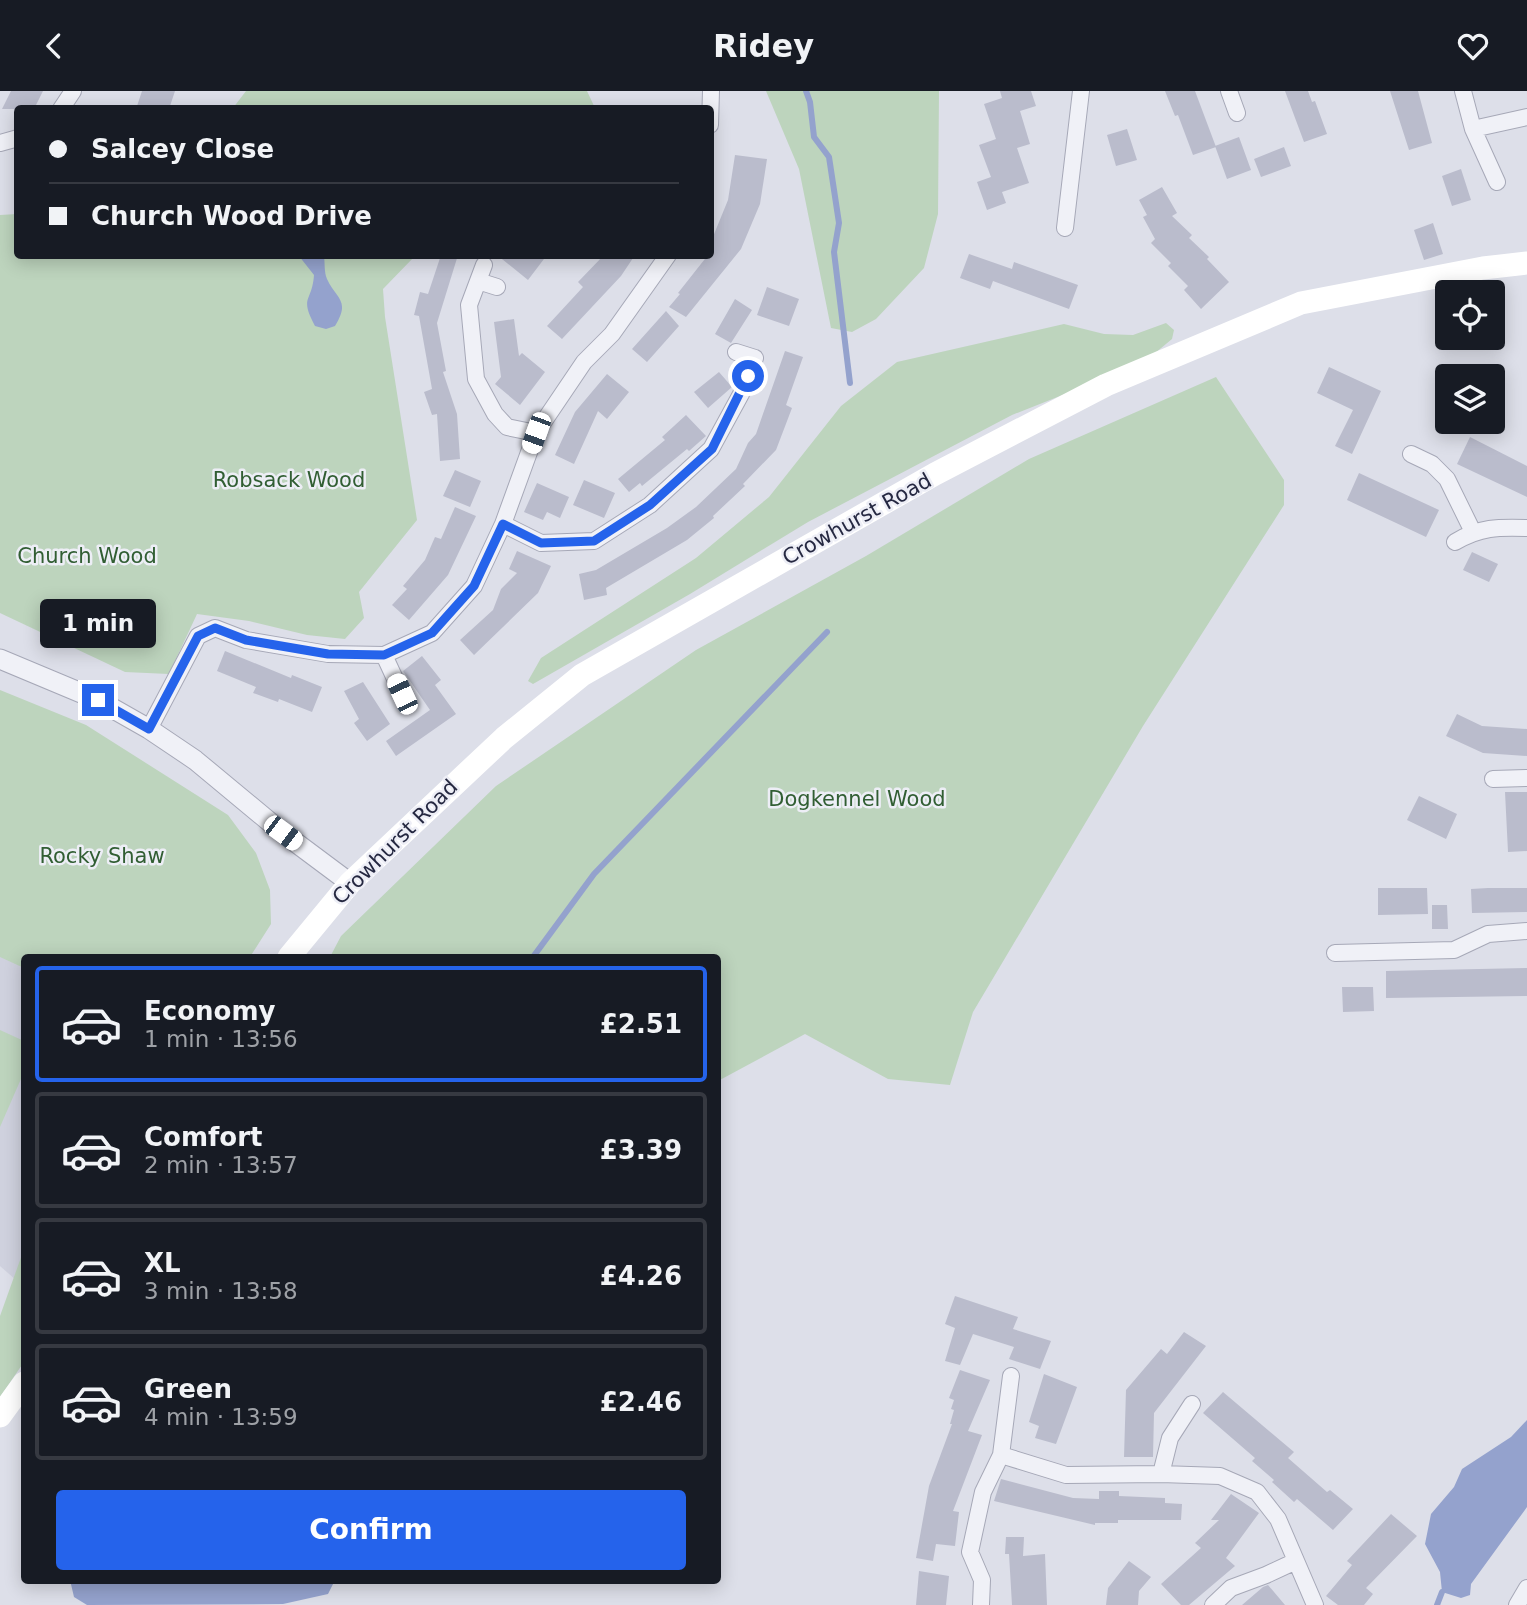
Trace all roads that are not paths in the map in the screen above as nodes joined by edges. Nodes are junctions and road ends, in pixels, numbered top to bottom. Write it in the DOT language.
graph roads {
  1 [pos="1081,91"];
  2 [pos="1229,91"];
  3 [pos="1463,91"];
  4 [pos="1237,113"];
  5 [pos="1527,117"];
  6 [pos="1473,129"];
  7 [pos="1497,182"];
  8 [pos="1065,228"];
  9 [pos="665,259"];
  10 [pos="1527,263"];
  11 [pos="498,287"];
  12 [pos="736,352"];
  13 [pos="536,433"];
  14 [pos="1411,454"];
  15 [pos="503,524"];
  16 [pos="1527,528"];
  17 [pos="1473,532"];
  18 [pos="1455,542"];
  19 [pos="384,655"];
  20 [pos="0,659"];
  21 [pos="402,694"];
  22 [pos="149,729"];
  23 [pos="1527,778"];
  24 [pos="1493,779"];
  25 [pos="350,883"];
  26 [pos="1527,931"];
  27 [pos="1335,953"];
  28 [pos="291,954"];
  29 [pos="1010,1376"];
  30 [pos="21,1387"];
  31 [pos="1192,1404"];
  32 [pos="0,1416"];
  33 [pos="1001,1455"];
  34 [pos="1161,1474"];
  35 [pos="1296,1561"];
  36 [pos="1527,1588"];
  37 [pos="981,1605"];
  38 [pos="1213,1605"];
  39 [pos="1315,1605"];
  40 [pos="1517,1605"];
  1 -- 8 [label="street"];
  2 -- 4 [label="street"];
  3 -- 6 [label="street"];
  5 -- 6 [label="street"];
  6 -- 7 [label="street"];
  9 -- 13 [label="street"];
  10 -- 25 [label="main road, Crowhurst Road"];
  11 -- 13 [label="street"];
  12 -- 15 [label="street"];
  13 -- 15 [label="street"];
  14 -- 17 [label="street"];
  15 -- 19 [label="street"];
  16 -- 17 [label="street"];
  17 -- 18 [label="street"];
  19 -- 21 [label="street"];
  19 -- 22 [label="street"];
  20 -- 22 [label="street"];
  22 -- 25 [label="street"];
  23 -- 24 [label="street"];
  25 -- 28 [label="main road, Crowhurst Road"];
  26 -- 27 [label="street"];
  29 -- 33 [label="street"];
  30 -- 32 [label="main road"];
  31 -- 34 [label="street"];
  33 -- 34 [label="street"];
  33 -- 37 [label="street"];
  34 -- 35 [label="street"];
  35 -- 38 [label="street"];
  35 -- 39 [label="street"];
  36 -- 40 [label="street"];
}
